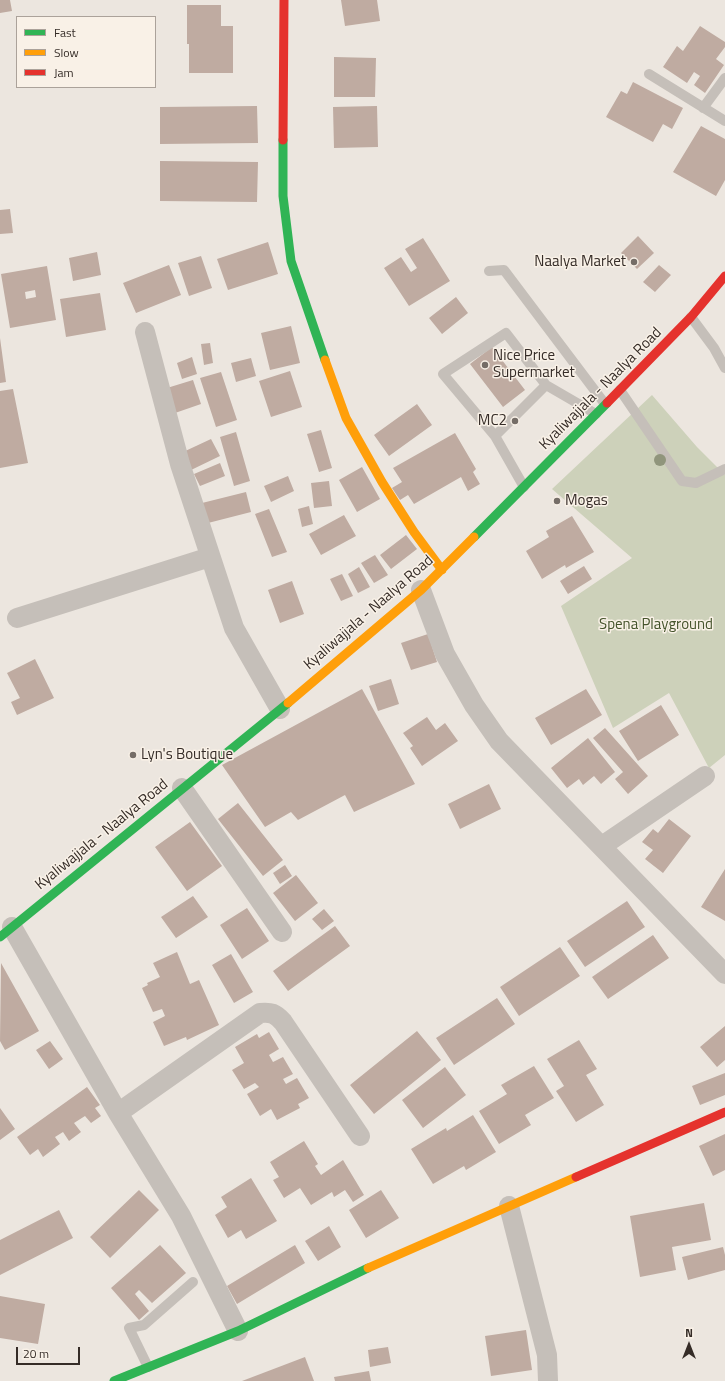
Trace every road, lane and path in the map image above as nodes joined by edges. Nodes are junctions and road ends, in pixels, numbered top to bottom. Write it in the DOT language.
graph roads {
  1 [pos="284,0"];
  2 [pos="649,74"];
  3 [pos="725,78"];
  4 [pos="703,108"];
  5 [pos="725,121"];
  6 [pos="489,271"];
  7 [pos="725,276"];
  8 [pos="691,317"];
  9 [pos="145,332"];
  10 [pos="725,368"];
  11 [pos="546,385"];
  12 [pos="620,390"];
  13 [pos="605,404"];
  14 [pos="596,414"];
  15 [pos="494,436"];
  16 [pos="725,469"];
  17 [pos="524,487"];
  18 [pos="210,557"];
  19 [pos="442,570"];
  20 [pos="421,590"];
  21 [pos="17,618"];
  22 [pos="280,709"];
  23 [pos="705,776"];
  24 [pos="182,788"];
  25 [pos="602,846"];
  26 [pos="6,932"];
  27 [pos="282,932"];
  28 [pos="725,974"];
  29 [pos="725,1112"];
  30 [pos="118,1113"];
  31 [pos="360,1136"];
  32 [pos="509,1206"];
  33 [pos="193,1282"];
  34 [pos="238,1331"];
  35 [pos="148,1367"];
  36 [pos="114,1381"];
  37 [pos="548,1381"];
  1 -- 19 [label="street"];
  2 -- 4 [label="lane"];
  3 -- 4 [label="lane"];
  4 -- 5 [label="lane"];
  6 -- 13 [label="lane"];
  7 -- 8 [label="street, Kyaliwajjala - Naalya Road"];
  8 -- 10 [label="lane"];
  8 -- 12 [label="street, Kyaliwajjala - Naalya Road"];
  9 -- 18 [label="street"];
  11 -- 14 [label="lane"];
  11 -- 15 [label="lane"];
  11 -- 15 [label="lane"];
  12 -- 13 [label="street, Kyaliwajjala - Naalya Road"];
  12 -- 16 [label="lane"];
  13 -- 14 [label="street, Kyaliwajjala - Naalya Road"];
  14 -- 17 [label="street, Kyaliwajjala - Naalya Road"];
  15 -- 17 [label="lane"];
  17 -- 19 [label="street, Kyaliwajjala - Naalya Road"];
  18 -- 21 [label="street"];
  18 -- 22 [label="street"];
  19 -- 20 [label="street, Kyaliwajjala - Naalya Road"];
  20 -- 22 [label="street, Kyaliwajjala - Naalya Road"];
  20 -- 25 [label="street"];
  22 -- 24 [label="street, Kyaliwajjala - Naalya Road"];
  23 -- 25 [label="street"];
  24 -- 26 [label="street, Kyaliwajjala - Naalya Road"];
  24 -- 27 [label="street"];
  25 -- 28 [label="street"];
  26 -- 30 [label="street"];
  29 -- 32 [label="street"];
  30 -- 31 [label="street"];
  30 -- 34 [label="street"];
  32 -- 34 [label="street"];
  32 -- 37 [label="street"];
  33 -- 35 [label="lane"];
  34 -- 35 [label="street"];
  35 -- 36 [label="street"];
}
